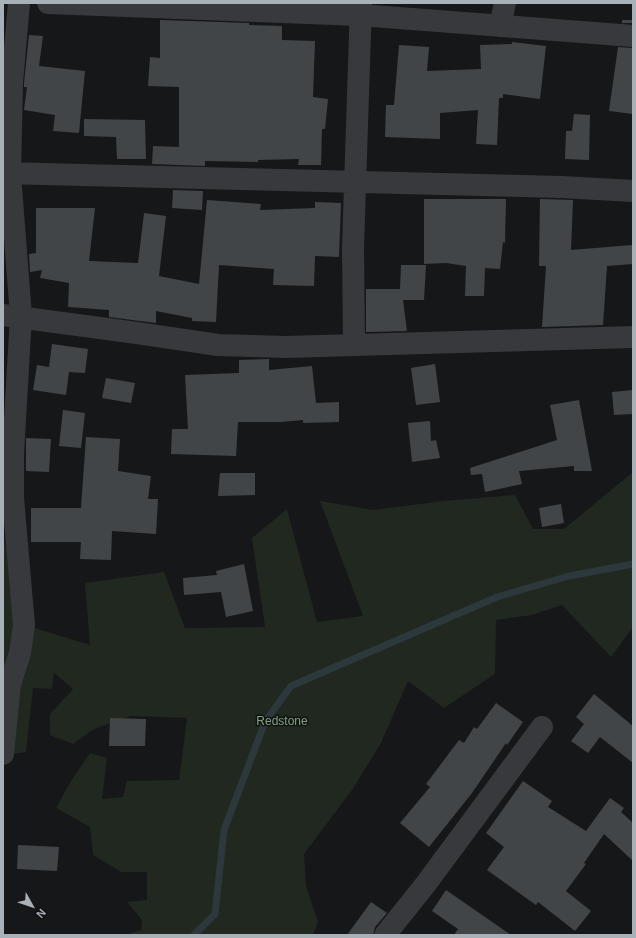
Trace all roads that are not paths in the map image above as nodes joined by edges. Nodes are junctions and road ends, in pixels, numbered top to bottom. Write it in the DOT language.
graph roads {
  1 [pos="19,3"];
  2 [pos="48,3"];
  3 [pos="505,3"];
  4 [pos="142,5"];
  5 [pos="360,9"];
  6 [pos="500,26"];
  7 [pos="633,36"];
  8 [pos="7,173"];
  9 [pos="355,182"];
  10 [pos="633,192"];
  11 [pos="12,315"];
  12 [pos="633,337"];
  13 [pos="354,345"];
  14 [pos="12,652"];
  15 [pos="542,727"];
  16 [pos="3,754"];
  17 [pos="385,935"];
  1 -- 8 [label="street"];
  2 -- 4 [label="street"];
  3 -- 6 [label="street"];
  4 -- 5 [label="street"];
  5 -- 6 [label="street"];
  5 -- 9 [label="street"];
  6 -- 7 [label="street"];
  8 -- 9 [label="street"];
  8 -- 11 [label="street"];
  9 -- 10 [label="street"];
  9 -- 13 [label="street"];
  11 -- 13 [label="street"];
  11 -- 14 [label="street"];
  12 -- 13 [label="street"];
  14 -- 16 [label="street"];
  15 -- 17 [label="street"];
}
